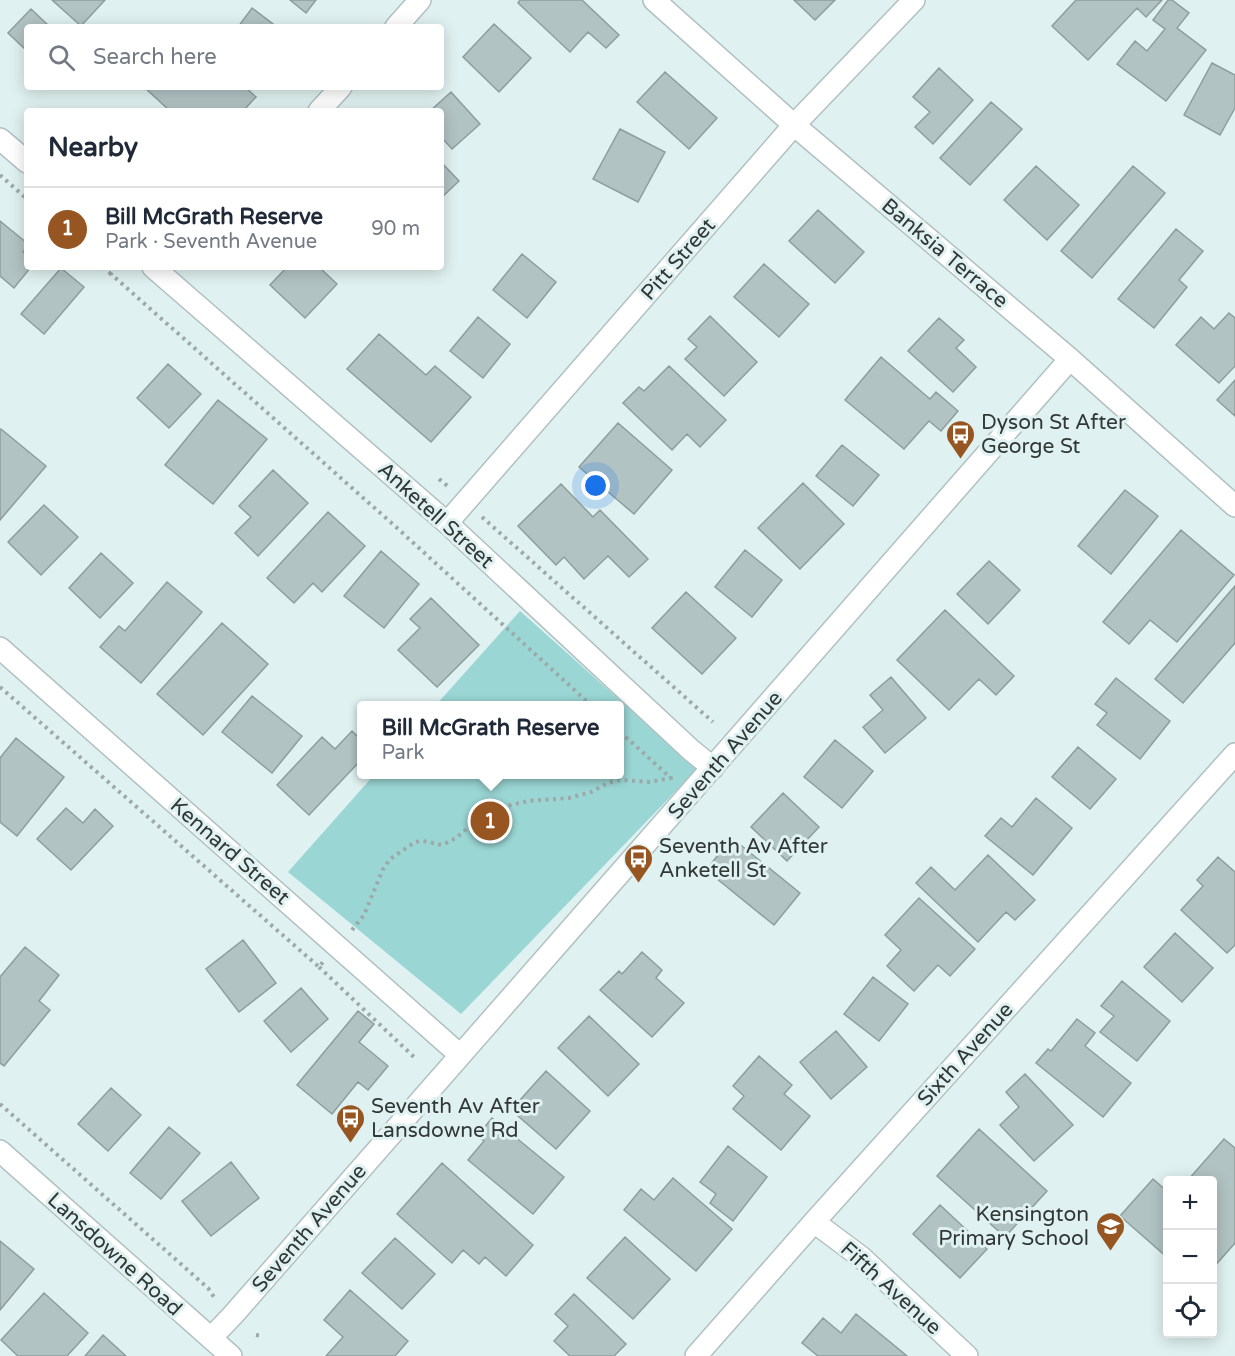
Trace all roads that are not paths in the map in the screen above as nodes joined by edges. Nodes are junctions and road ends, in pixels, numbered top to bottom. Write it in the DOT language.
graph roads {
  1 [pos="420,0"];
  2 [pos="654,0"];
  3 [pos="914,0"];
  4 [pos="399,24"];
  5 [pos="338,90"];
  6 [pos="323,108"];
  7 [pos="794,125"];
  8 [pos="0,139"];
  9 [pos="24,159"];
  10 [pos="166,271"];
  11 [pos="1070,359"];
  12 [pos="1235,506"];
  13 [pos="447,524"];
  14 [pos="0,648"];
  15 [pos="1235,754"];
  16 [pos="713,768"];
  17 [pos="460,1054"];
  18 [pos="0,1151"];
  19 [pos="814,1222"];
  20 [pos="211,1338"];
  21 [pos="231,1356"];
  22 [pos="696,1356"];
  23 [pos="967,1356"];
  1 -- 4 [label="street"];
  2 -- 7 [label="street, Banksia Terrace"];
  3 -- 7 [label="street, Pitt Street"];
  5 -- 6 [label="street"];
  7 -- 11 [label="street, Banksia Terrace"];
  7 -- 13 [label="street, Pitt Street"];
  8 -- 9 [label="street"];
  10 -- 13 [label="street, Anketell Street"];
  11 -- 12 [label="street, Banksia Terrace"];
  11 -- 16 [label="street, Seventh Avenue"];
  13 -- 16 [label="street, Anketell Street"];
  14 -- 17 [label="street, Kennard Street"];
  15 -- 19 [label="street, Sixth Avenue"];
  16 -- 17 [label="street, Seventh Avenue"];
  17 -- 20 [label="street, Seventh Avenue"];
  18 -- 20 [label="street, Lansdowne Road"];
  19 -- 22 [label="street, Sixth Avenue"];
  19 -- 23 [label="street, Fifth Avenue"];
  20 -- 21 [label="street, Lansdowne Road"];
}
